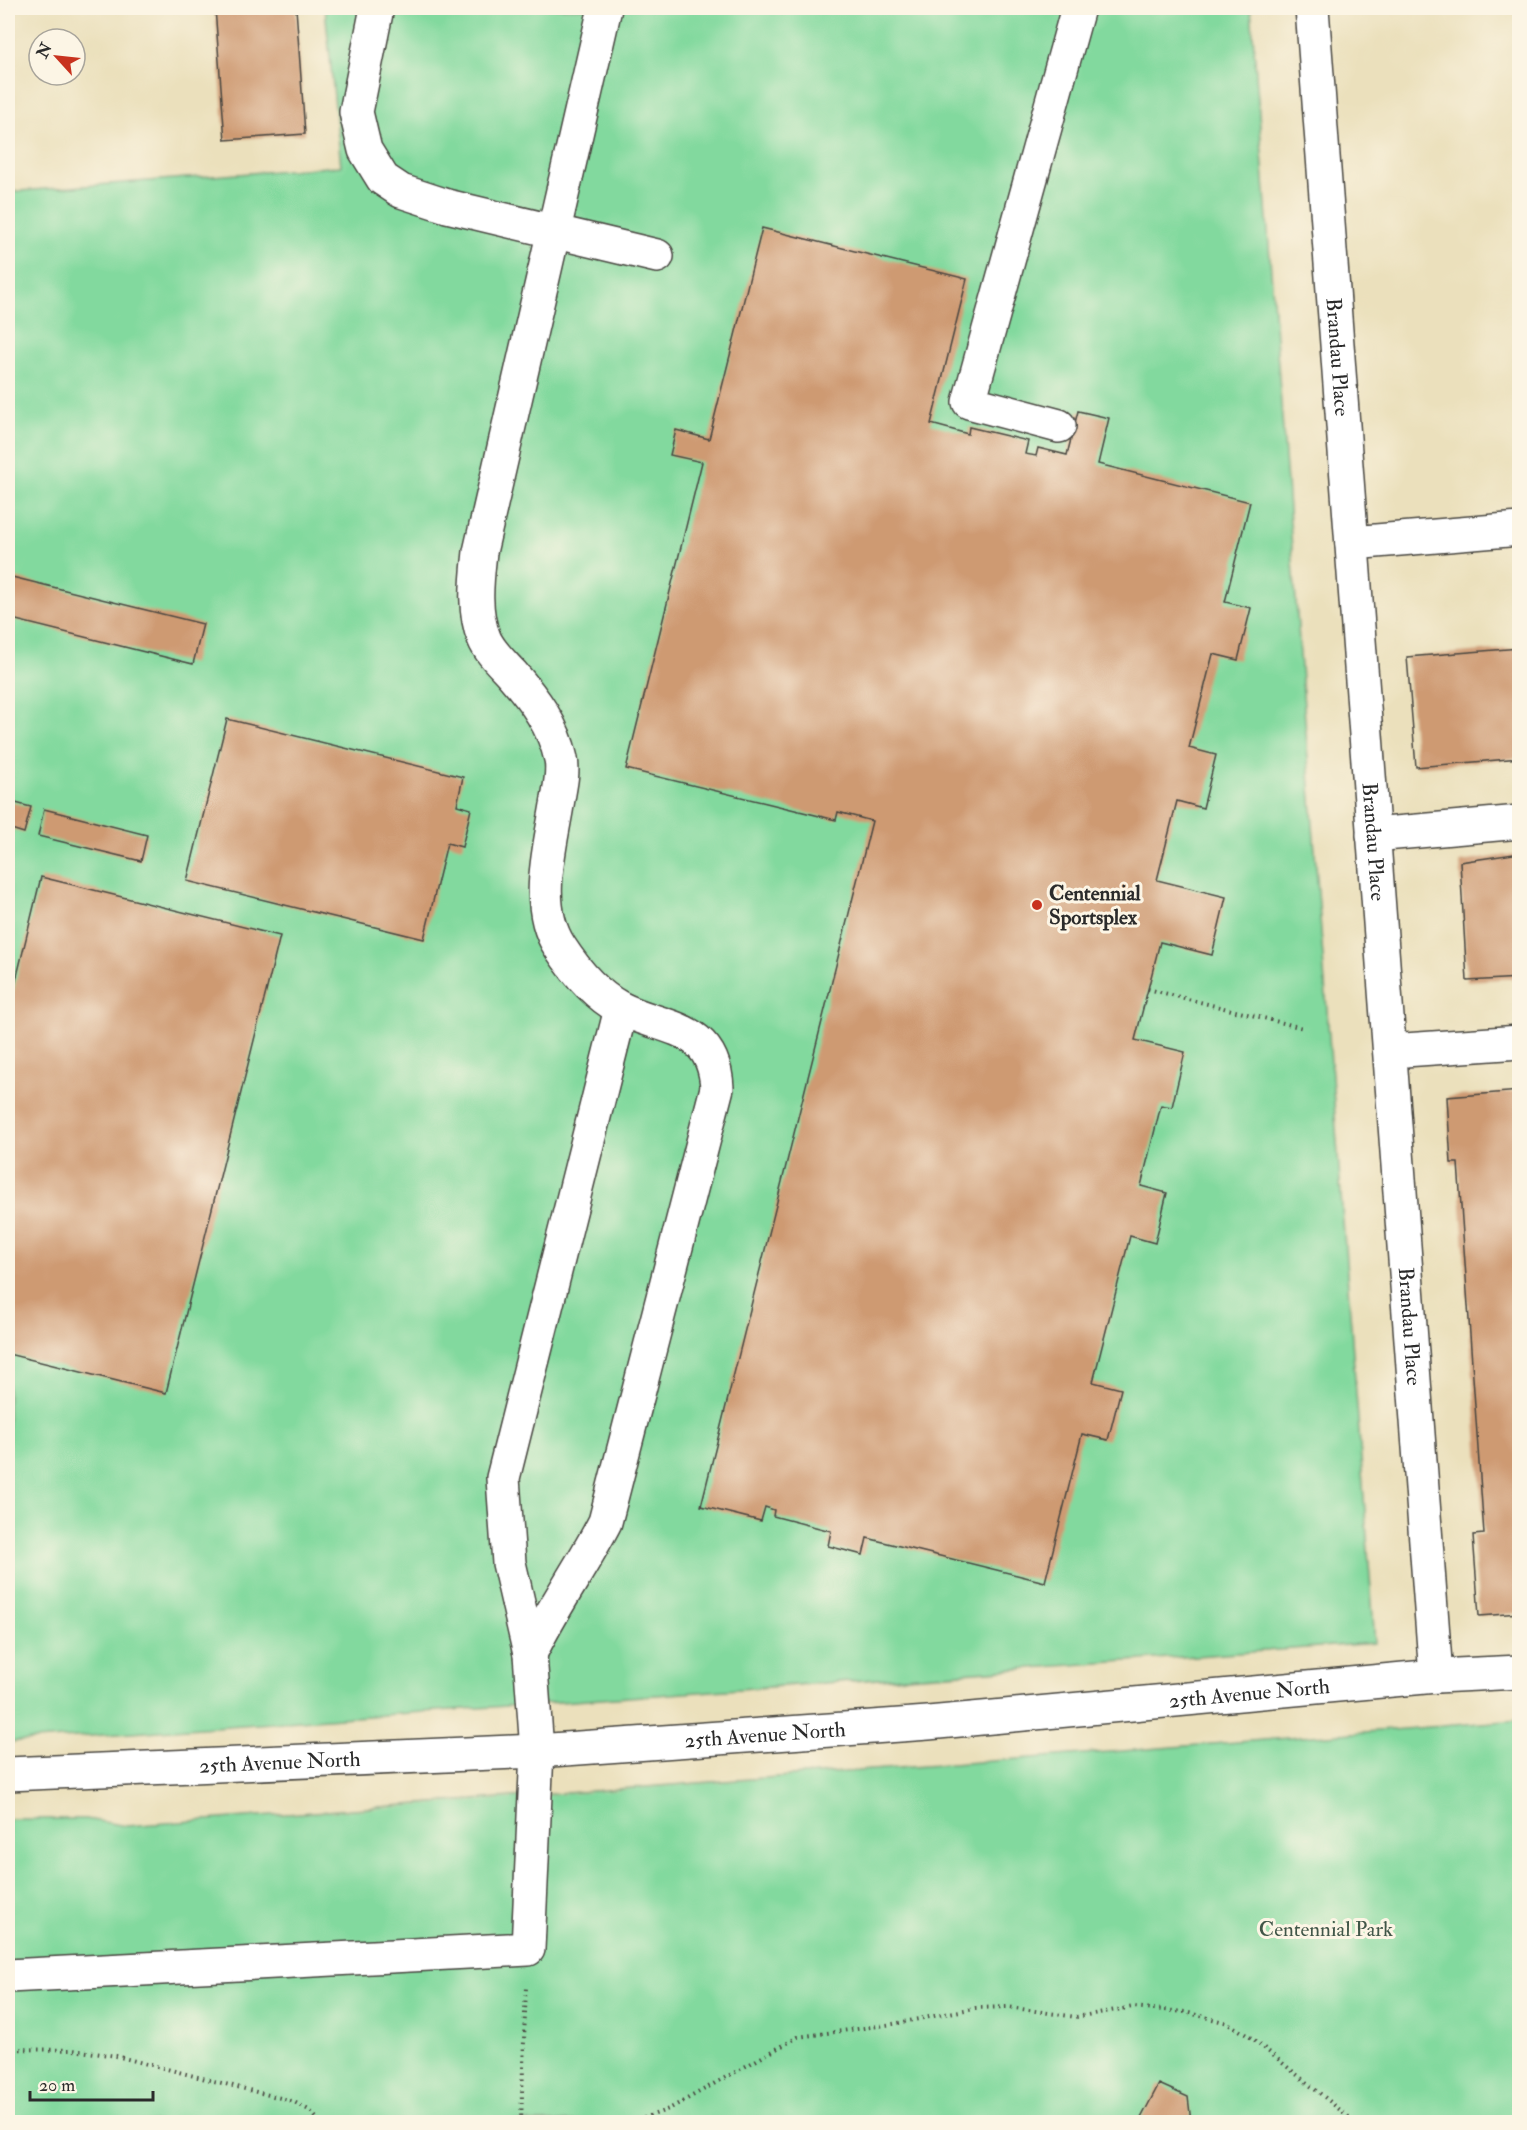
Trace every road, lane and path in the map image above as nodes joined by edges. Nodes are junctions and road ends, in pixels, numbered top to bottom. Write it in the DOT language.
graph roads {
  1 [pos="377,8"];
  2 [pos="605,8"];
  3 [pos="1078,8"];
  4 [pos="1312,8"];
  5 [pos="554,231"];
  6 [pos="657,256"];
  7 [pos="1059,426"];
  8 [pos="1520,529"];
  9 [pos="1352,543"];
  10 [pos="1520,822"];
  11 [pos="1373,836"];
  12 [pos="1148,989"];
  13 [pos="621,1009"];
  14 [pos="1303,1028"];
  15 [pos="1520,1042"];
  16 [pos="1390,1051"];
  17 [pos="530,1654"];
  18 [pos="1520,1672"];
  19 [pos="1436,1676"];
  20 [pos="537,1750"];
  21 [pos="8,1773"];
  22 [pos="528,1949"];
  23 [pos="8,1976"];
  24 [pos="8,2049"];
  25 [pos="320,2122"];
  26 [pos="521,2122"];
  27 [pos="620,2122"];
  28 [pos="1355,2122"];
  1 -- 5 [label="street"];
  2 -- 5 [label="street"];
  3 -- 7 [label="street"];
  4 -- 9 [label="street, Brandau Place"];
  5 -- 6 [label="street"];
  5 -- 13 [label="street"];
  8 -- 9 [label="street"];
  9 -- 11 [label="street, Brandau Place"];
  10 -- 11 [label="street"];
  11 -- 16 [label="street, Brandau Place"];
  12 -- 14 [label="path"];
  13 -- 17 [label="street"];
  13 -- 17 [label="street"];
  15 -- 16 [label="street"];
  16 -- 19 [label="street, Brandau Place"];
  17 -- 20 [label="street"];
  18 -- 19 [label="street, 25th Avenue North"];
  19 -- 20 [label="street, 25th Avenue North"];
  20 -- 21 [label="street, 25th Avenue North"];
  20 -- 22 [label="street"];
  22 -- 23 [label="street"];
  22 -- 26 [label="path"];
  24 -- 25 [label="path"];
  27 -- 28 [label="path"];
}
